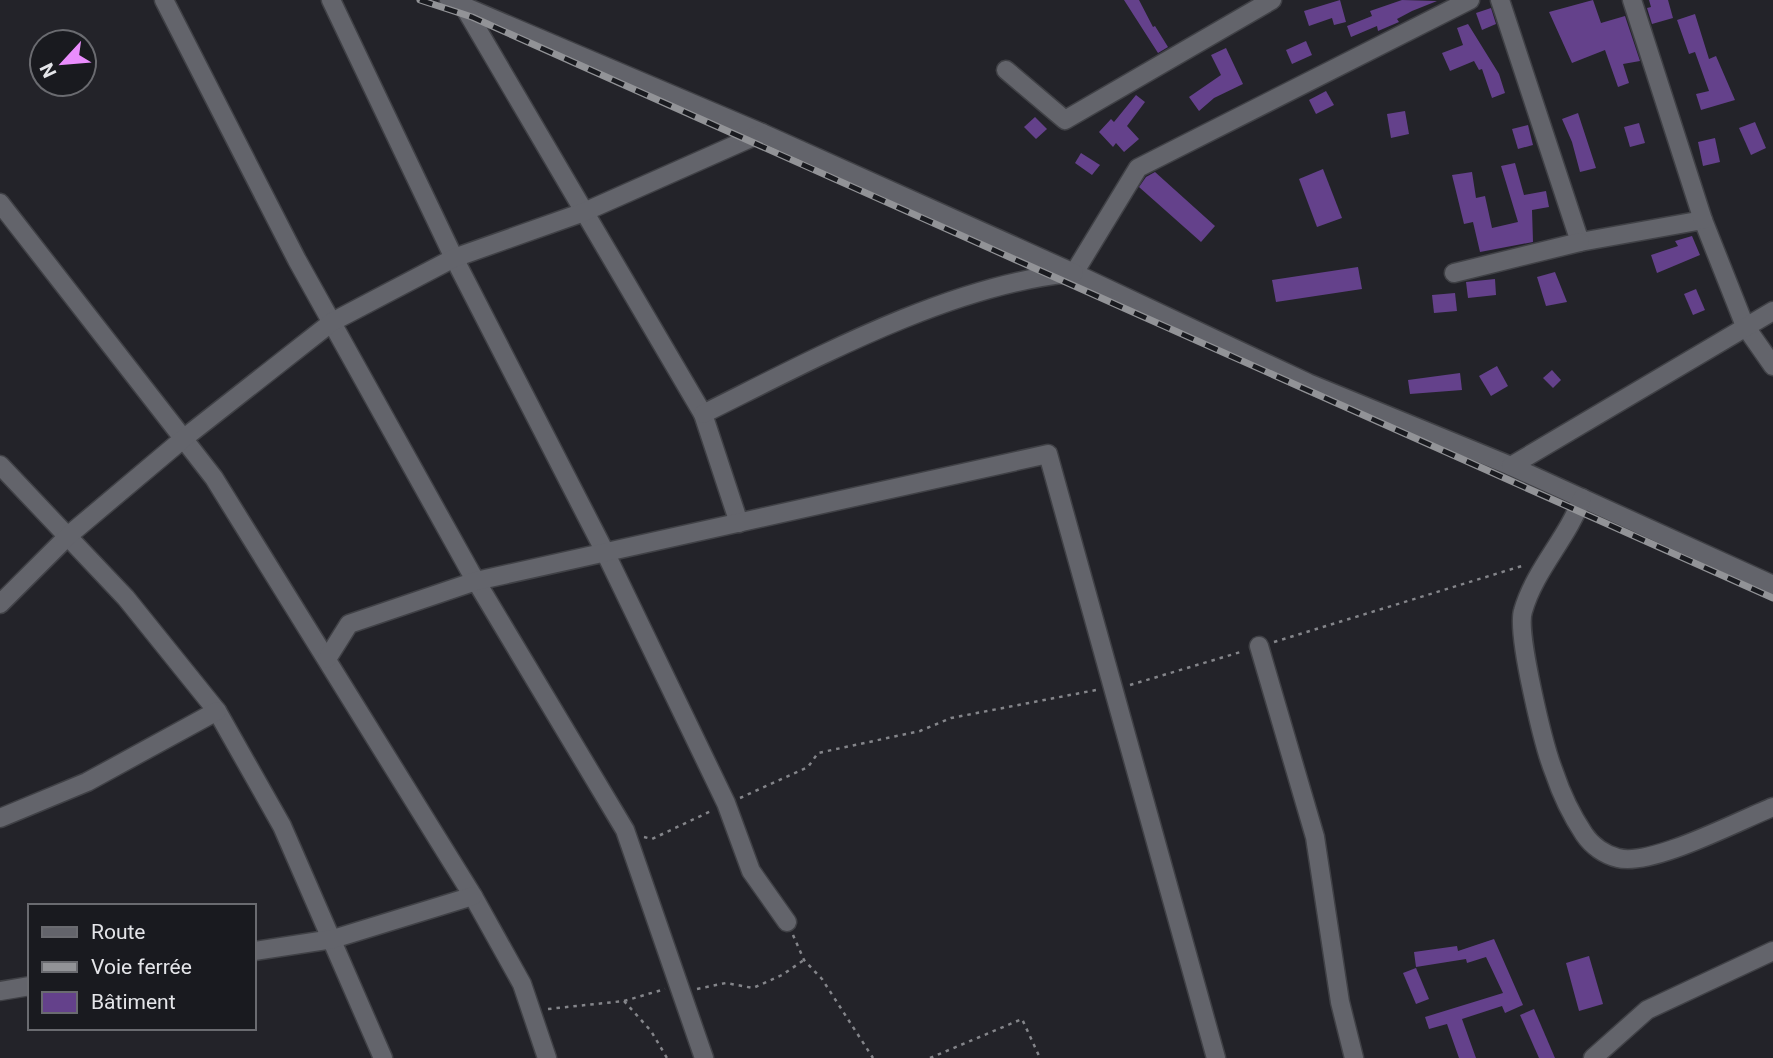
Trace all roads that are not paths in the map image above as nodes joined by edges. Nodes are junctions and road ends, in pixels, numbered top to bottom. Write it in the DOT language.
graph roads {
  1 [pos="164,0"];
  2 [pos="331,0"];
  3 [pos="1272,0"];
  4 [pos="1470,0"];
  5 [pos="1500,0"];
  6 [pos="1632,0"];
  7 [pos="456,3"];
  8 [pos="1006,70"];
  9 [pos="762,133"];
  10 [pos="0,203"];
  11 [pos="584,212"];
  12 [pos="1703,219"];
  13 [pos="6,222"];
  14 [pos="1580,242"];
  15 [pos="454,258"];
  16 [pos="1074,273"];
  17 [pos="1454,274"];
  18 [pos="1773,312"];
  19 [pos="331,322"];
  20 [pos="1745,326"];
  21 [pos="1773,366"];
  22 [pos="703,414"];
  23 [pos="183,439"];
  24 [pos="0,465"];
  25 [pos="1511,466"];
  26 [pos="1582,498"];
  27 [pos="739,523"];
  28 [pos="69,535"];
  29 [pos="605,552"];
  30 [pos="476,581"];
  31 [pos="1773,585"];
  32 [pos="0,604"];
  33 [pos="1259,646"];
  34 [pos="327,659"];
  35 [pos="217,711"];
  36 [pos="1773,807"];
  37 [pos="0,818"];
  38 [pos="473,896"];
  39 [pos="787,922"];
  40 [pos="333,939"];
  41 [pos="256,951"];
  42 [pos="1773,951"];
  43 [pos="28,986"];
  44 [pos="0,991"];
  45 [pos="383,1058"];
  46 [pos="547,1058"];
  47 [pos="704,1058"];
  48 [pos="1216,1058"];
  49 [pos="1354,1058"];
  50 [pos="1593,1058"];
  1 -- 19 [label="street"];
  2 -- 15 [label="street"];
  3 -- 8 [label="street"];
  4 -- 16 [label="street"];
  5 -- 14 [label="street"];
  6 -- 12 [label="street"];
  7 -- 9 [label="street"];
  7 -- 11 [label="street"];
  9 -- 11 [label="street"];
  9 -- 16 [label="street"];
  10 -- 13 [label="street"];
  11 -- 15 [label="street"];
  11 -- 22 [label="street"];
  12 -- 14 [label="street"];
  12 -- 20 [label="street"];
  13 -- 23 [label="street"];
  14 -- 17 [label="street"];
  15 -- 19 [label="street"];
  15 -- 29 [label="street"];
  16 -- 22 [label="street"];
  16 -- 25 [label="street"];
  18 -- 20 [label="street"];
  19 -- 23 [label="street"];
  19 -- 30 [label="street"];
  20 -- 21 [label="street"];
  20 -- 25 [label="street"];
  22 -- 27 [label="street"];
  23 -- 28 [label="street"];
  23 -- 34 [label="street"];
  24 -- 28 [label="street"];
  25 -- 26 [label="street"];
  26 -- 31 [label="street"];
  26 -- 36 [label="street"];
  27 -- 29 [label="street"];
  27 -- 48 [label="street"];
  28 -- 32 [label="street"];
  28 -- 35 [label="street"];
  29 -- 30 [label="street"];
  29 -- 39 [label="street"];
  30 -- 34 [label="street"];
  30 -- 47 [label="street"];
  33 -- 49 [label="street"];
  34 -- 38 [label="street"];
  35 -- 37 [label="street"];
  35 -- 40 [label="street"];
  38 -- 40 [label="street"];
  38 -- 46 [label="street"];
  40 -- 41 [label="street"];
  40 -- 45 [label="street"];
  42 -- 50 [label="street"];
  43 -- 44 [label="street"];
}
